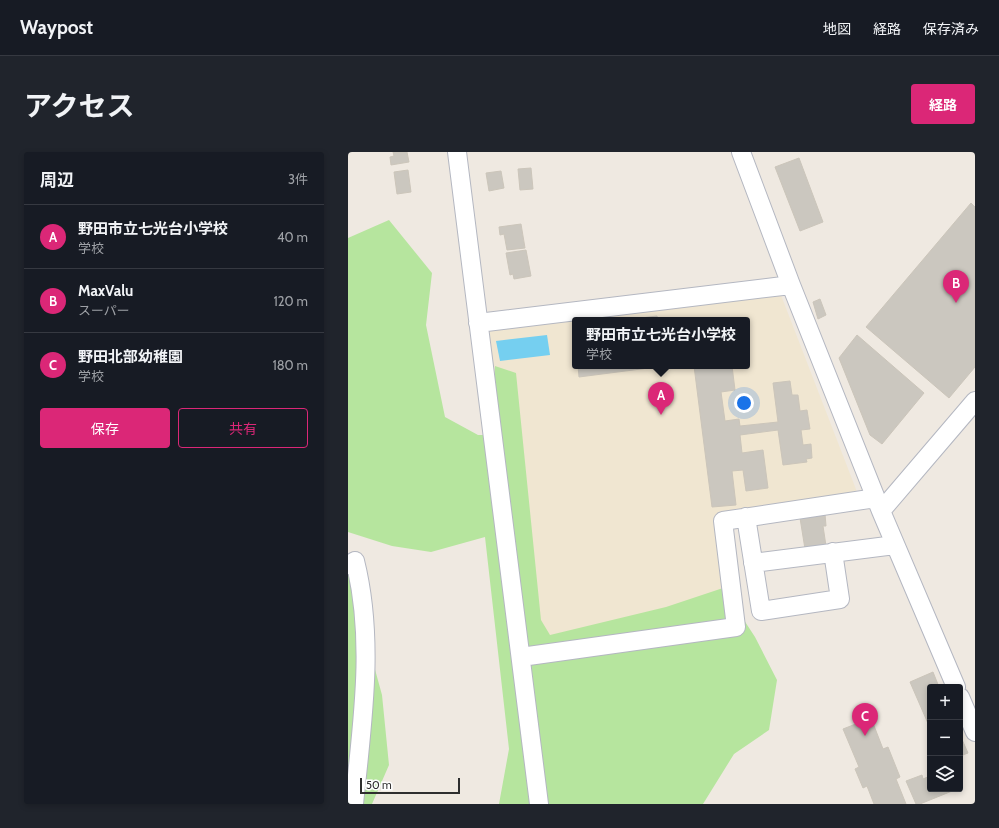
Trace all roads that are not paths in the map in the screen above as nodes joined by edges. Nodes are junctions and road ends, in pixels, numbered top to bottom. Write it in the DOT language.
graph roads {
  1 [pos="457,152"];
  2 [pos="741,152"];
  3 [pos="791,285"];
  4 [pos="478,323"];
  5 [pos="975,401"];
  6 [pos="878,505"];
  7 [pos="746,517"];
  8 [pos="895,545"];
  9 [pos="833,552"];
  10 [pos="753,563"];
  11 [pos="348,565"];
  12 [pos="521,657"];
  13 [pos="955,684"];
  14 [pos="963,704"];
  15 [pos="975,732"];
  16 [pos="354,804"];
  17 [pos="539,804"];
  1 -- 4 [label="street"];
  2 -- 3 [label="street"];
  3 -- 4 [label="street"];
  3 -- 6 [label="street"];
  4 -- 12 [label="street"];
  5 -- 6 [label="street"];
  6 -- 7 [label="street"];
  6 -- 8 [label="street"];
  7 -- 10 [label="street"];
  7 -- 12 [label="street"];
  8 -- 9 [label="street"];
  8 -- 13 [label="street"];
  9 -- 10 [label="street"];
  9 -- 10 [label="street"];
  11 -- 16 [label="street"];
  12 -- 17 [label="street"];
  14 -- 15 [label="street"];
}
